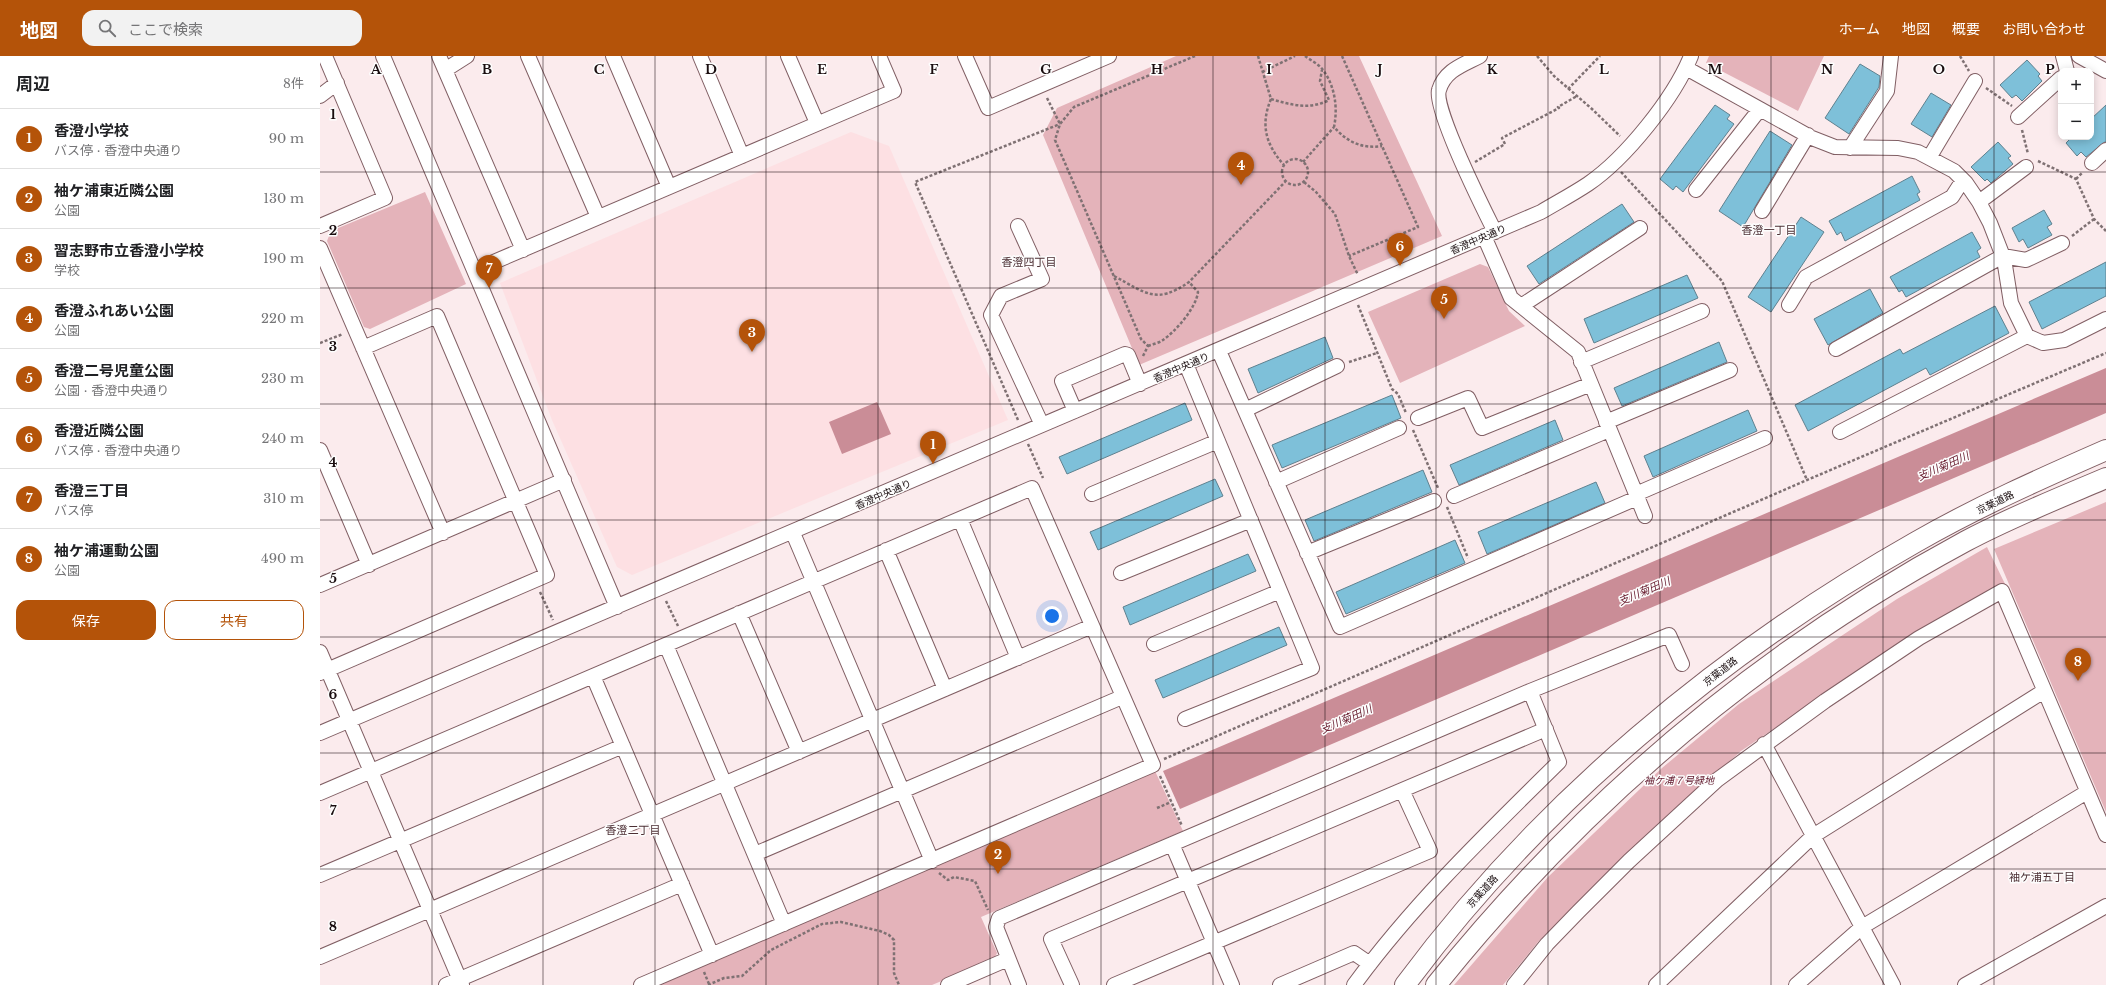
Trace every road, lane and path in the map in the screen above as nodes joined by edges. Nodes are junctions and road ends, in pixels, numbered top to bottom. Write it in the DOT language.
graph roads {
  1 [pos="325,56"];
  2 [pos="383,56"];
  3 [pos="439,56"];
  4 [pos="466,56"];
  5 [pos="528,56"];
  6 [pos="613,56"];
  7 [pos="700,56"];
  8 [pos="788,56"];
  9 [pos="879,56"];
  10 [pos="965,56"];
  11 [pos="1109,56"];
  12 [pos="1195,56"];
  13 [pos="1258,56"];
  14 [pos="1295,56"];
  15 [pos="1305,56"];
  16 [pos="1342,56"];
  17 [pos="1480,56"];
  18 [pos="1537,56"];
  19 [pos="1600,56"];
  20 [pos="1890,56"];
  21 [pos="1960,56"];
  22 [pos="2063,56"];
  23 [pos="2079,56"];
  24 [pos="1688,62"];
  25 [pos="2066,68"];
  26 [pos="1323,69"];
  27 [pos="445,70"];
  28 [pos="2106,71"];
  29 [pos="1262,72"];
  30 [pos="1975,81"];
  31 [pos="2058,81"];
  32 [pos="337,83"];
  33 [pos="1041,85"];
  34 [pos="1568,89"];
  35 [pos="320,96"];
  36 [pos="1577,96"];
  37 [pos="1271,99"];
  38 [pos="1760,109"];
  39 [pos="2018,117"];
  40 [pos="817,123"];
  41 [pos="1060,124"];
  42 [pos="1334,127"];
  43 [pos="1620,136"];
  44 [pos="1808,136"];
  45 [pos="1382,146"];
  46 [pos="1850,148"];
  47 [pos="2106,150"];
  48 [pos="742,156"];
  49 [pos="1929,158"];
  50 [pos="2030,161"];
  51 [pos="1303,162"];
  52 [pos="2092,163"];
  53 [pos="1284,165"];
  54 [pos="1466,167"];
  55 [pos="1619,170"];
  56 [pos="1963,180"];
  57 [pos="1285,182"];
  58 [pos="1304,182"];
  59 [pos="669,187"];
  60 [pos="1696,190"];
  61 [pos="1980,202"];
  62 [pos="1762,211"];
  63 [pos="598,217"];
  64 [pos="2094,219"];
  65 [pos="320,226"];
  66 [pos="1018,226"];
  67 [pos="1640,228"];
  68 [pos="2106,231"];
  69 [pos="1489,234"];
  70 [pos="2062,243"];
  71 [pos="320,248"];
  72 [pos="523,250"];
  73 [pos="1348,256"];
  74 [pos="2003,256"];
  75 [pos="475,270"];
  76 [pos="1113,275"];
  77 [pos="1358,276"];
  78 [pos="1189,282"];
  79 [pos="1358,305"];
  80 [pos="1789,305"];
  81 [pos="1521,306"];
  82 [pos="1702,311"];
  83 [pos="2106,319"];
  84 [pos="347,332"];
  85 [pos="2027,336"];
  86 [pos="320,344"];
  87 [pos="1148,346"];
  88 [pos="363,348"];
  89 [pos="1836,349"];
  90 [pos="1219,351"];
  91 [pos="1377,353"];
  92 [pos="2106,353"];
  93 [pos="1142,359"];
  94 [pos="1581,362"];
  95 [pos="1186,364"];
  96 [pos="1337,366"];
  97 [pos="1730,370"];
  98 [pos="1140,384"];
  99 [pos="1591,384"];
  100 [pos="1245,410"];
  101 [pos="1075,411"];
  102 [pos="1409,422"];
  103 [pos="1020,425"];
  104 [pos="1042,425"];
  105 [pos="1608,426"];
  106 [pos="1840,432"];
  107 [pos="1765,438"];
  108 [pos="1218,441"];
  109 [pos="320,450"];
  110 [pos="2106,450"];
  111 [pos="2106,478"];
  112 [pos="564,480"];
  113 [pos="1807,480"];
  114 [pos="1276,482"];
  115 [pos="1092,494"];
  116 [pos="1637,496"];
  117 [pos="1443,498"];
  118 [pos="516,502"];
  119 [pos="1645,516"];
  120 [pos="960,519"];
  121 [pos="1251,520"];
  122 [pos="443,533"];
  123 [pos="793,533"];
  124 [pos="886,550"];
  125 [pos="1307,553"];
  126 [pos="369,565"];
  127 [pos="1473,569"];
  128 [pos="1121,573"];
  129 [pos="535,580"];
  130 [pos="813,582"];
  131 [pos="320,585"];
  132 [pos="1280,591"];
  133 [pos="666,601"];
  134 [pos="617,607"];
  135 [pos="740,613"];
  136 [pos="554,622"];
  137 [pos="1092,626"];
  138 [pos="683,637"];
  139 [pos="666,644"];
  140 [pos="1154,644"];
  141 [pos="320,652"];
  142 [pos="1018,658"];
  143 [pos="1682,664"];
  144 [pos="324,671"];
  145 [pos="593,676"];
  146 [pos="945,689"];
  147 [pos="1530,691"];
  148 [pos="2044,691"];
  149 [pos="1122,697"];
  150 [pos="350,720"];
  151 [pos="872,720"];
  152 [pos="1185,720"];
  153 [pos="1546,729"];
  154 [pos="320,733"];
  155 [pos="1764,744"];
  156 [pos="623,746"];
  157 [pos="799,752"];
  158 [pos="1154,765"];
  159 [pos="371,772"];
  160 [pos="725,784"];
  161 [pos="1402,790"];
  162 [pos="902,791"];
  163 [pos="2088,792"];
  164 [pos="320,793"];
  165 [pos="1172,802"];
  166 [pos="1157,808"];
  167 [pos="652,815"];
  168 [pos="1813,836"];
  169 [pos="2106,836"];
  170 [pos="1187,837"];
  171 [pos="400,840"];
  172 [pos="1172,844"];
  173 [pos="755,854"];
  174 [pos="932,861"];
  175 [pos="320,875"];
  176 [pos="1188,882"];
  177 [pos="682,884"];
  178 [pos="2106,906"];
  179 [pos="430,910"];
  180 [pos="991,913"];
  181 [pos="784,924"];
  182 [pos="1862,927"];
  183 [pos="1215,942"];
  184 [pos="712,955"];
  185 [pos="320,957"];
  186 [pos="1008,959"];
  187 [pos="1370,964"];
  188 [pos="461,982"];
  189 [pos="446,985"];
  190 [pos="641,985"];
  191 [pos="708,985"];
  192 [pos="899,985"];
  193 [pos="948,985"];
  194 [pos="1019,985"];
  195 [pos="1072,985"];
  196 [pos="1114,985"];
  197 [pos="1232,985"];
  198 [pos="1280,985"];
  199 [pos="1354,985"];
  200 [pos="1405,985"];
  201 [pos="1436,985"];
  202 [pos="1514,985"];
  203 [pos="1656,985"];
  204 [pos="1796,985"];
  205 [pos="1893,985"];
  206 [pos="1965,985"];
  1 -- 32 [label="street"];
  2 -- 75 [label="street"];
  3 -- 27 [label="street"];
  4 -- 27 [label="street"];
  5 -- 63 [label="street"];
  6 -- 59 [label="street"];
  7 -- 48 [label="street"];
  8 -- 40 [label="street"];
  9 -- 40 [label="street"];
  10 -- 33 [label="street"];
  11 -- 33 [label="street"];
  12 -- 41 [label="path"];
  13 -- 29 [label="path"];
  14 -- 29 [label="path"];
  15 -- 26 [label="path"];
  16 -- 45 [label="path"];
  17 -- 54 [label="street"];
  18 -- 34 [label="path"];
  19 -- 34 [label="path"];
  20 -- 46 [label="street"];
  21 -- 30 [label="path"];
  22 -- 25 [label="street"];
  23 -- 28 [label="street"];
  24 -- 38 [label="street"];
  24 -- 69 [label="street, 香澄中央通り"];
  26 -- 37 [label="path"];
  26 -- 42 [label="path"];
  27 -- 72 [label="street"];
  29 -- 37 [label="path"];
  30 -- 39 [label="path"];
  30 -- 49 [label="street"];
  31 -- 39 [label="street"];
  32 -- 35 [label="street"];
  32 -- 65 [label="street"];
  33 -- 41 [label="path"];
  34 -- 36 [label="path"];
  36 -- 43 [label="path"];
  36 -- 54 [label="path"];
  37 -- 53 [label="path"];
  38 -- 44 [label="street"];
  38 -- 60 [label="street"];
  39 -- 50 [label="path"];
  40 -- 48 [label="street"];
  41 -- 76 [label="path"];
  41 -- 103 [label="path"];
  42 -- 45 [label="path"];
  42 -- 51 [label="path"];
  44 -- 46 [label="street"];
  44 -- 62 [label="street"];
  45 -- 73 [label="path"];
  46 -- 49 [label="street"];
  47 -- 52 [label="street"];
  48 -- 59 [label="street"];
  49 -- 56 [label="street"];
  50 -- 61 [label="street"];
  50 -- 64 [label="path"];
  51 -- 53 [label="path"];
  51 -- 58 [label="path"];
  53 -- 57 [label="path"];
  54 -- 69 [label="street"];
  55 -- 113 [label="path"];
  56 -- 61 [label="street"];
  56 -- 80 [label="street"];
  57 -- 58 [label="path"];
  57 -- 78 [label="path"];
  58 -- 73 [label="path"];
  59 -- 63 [label="street"];
  61 -- 74 [label="street"];
  63 -- 72 [label="street"];
  64 -- 68 [label="path"];
  64 -- 70 [label="path"];
  66 -- 104 [label="street"];
  67 -- 81 [label="street"];
  69 -- 81 [label="street"];
  69 -- 90 [label="street, 香澄中央通り"];
  70 -- 74 [label="street"];
  71 -- 88 [label="street"];
  72 -- 75 [label="street"];
  73 -- 77 [label="path"];
  74 -- 85 [label="street"];
  74 -- 89 [label="street"];
  75 -- 112 [label="street"];
  76 -- 78 [label="path"];
  76 -- 87 [label="path"];
  78 -- 87 [label="path"];
  79 -- 91 [label="path"];
  81 -- 94 [label="street"];
  82 -- 94 [label="street"];
  83 -- 85 [label="street"];
  84 -- 86 [label="path"];
  85 -- 106 [label="street"];
  87 -- 93 [label="path"];
  88 -- 118 [label="street"];
  88 -- 122 [label="street"];
  90 -- 95 [label="street, 香澄中央通り"];
  90 -- 100 [label="street"];
  91 -- 96 [label="path"];
  91 -- 102 [label="path"];
  92 -- 113 [label="path"];
  94 -- 99 [label="street"];
  95 -- 98 [label="street, 香澄中央通り"];
  95 -- 108 [label="street"];
  96 -- 100 [label="street"];
  97 -- 105 [label="street"];
  98 -- 101 [label="street, 香澄中央通り"];
  98 -- 101 [label="street"];
  99 -- 102 [label="street"];
  99 -- 105 [label="street"];
  100 -- 114 [label="street"];
  101 -- 104 [label="street, 香澄中央通り"];
  102 -- 114 [label="street"];
  102 -- 117 [label="path"];
  104 -- 123 [label="street, 香澄中央通り"];
  105 -- 116 [label="street"];
  105 -- 117 [label="street"];
  107 -- 116 [label="street"];
  108 -- 115 [label="street"];
  108 -- 121 [label="street"];
  109 -- 126 [label="street"];
  110 -- 200 [label="highway, 京葉道路"];
  111 -- 201 [label="highway"];
  112 -- 118 [label="street"];
  112 -- 134 [label="street"];
  113 -- 158 [label="path"];
  114 -- 125 [label="street"];
  116 -- 119 [label="street"];
  116 -- 127 [label="street"];
  117 -- 125 [label="street"];
  117 -- 127 [label="path"];
  118 -- 122 [label="street"];
  118 -- 129 [label="street"];
  120 -- 124 [label="street"];
  120 -- 137 [label="street"];
  120 -- 142 [label="street"];
  121 -- 128 [label="street"];
  121 -- 132 [label="street"];
  122 -- 126 [label="street"];
  123 -- 130 [label="street"];
  123 -- 134 [label="street, 香澄中央通り"];
  124 -- 130 [label="street"];
  124 -- 146 [label="street"];
  125 -- 127 [label="street"];
  126 -- 131 [label="street"];
  129 -- 136 [label="path"];
  129 -- 144 [label="street"];
  130 -- 135 [label="street"];
  130 -- 151 [label="street"];
  132 -- 140 [label="street"];
  132 -- 152 [label="street"];
  133 -- 138 [label="path"];
  134 -- 150 [label="street, 香澄中央通り"];
  135 -- 138 [label="street"];
  135 -- 157 [label="street"];
  137 -- 142 [label="street"];
  137 -- 149 [label="street"];
  138 -- 139 [label="street"];
  139 -- 145 [label="street"];
  139 -- 160 [label="street"];
  141 -- 144 [label="street"];
  142 -- 146 [label="street"];
  143 -- 147 [label="street"];
  144 -- 150 [label="street"];
  145 -- 156 [label="street"];
  145 -- 159 [label="street"];
  146 -- 151 [label="street"];
  147 -- 153 [label="street"];
  147 -- 170 [label="street"];
  148 -- 155 [label="street"];
  148 -- 163 [label="street"];
  148 -- 168 [label="street"];
  149 -- 158 [label="street"];
  149 -- 162 [label="street"];
  150 -- 154 [label="street, 香澄中央通り"];
  150 -- 159 [label="street"];
  151 -- 157 [label="street"];
  151 -- 162 [label="street"];
  153 -- 161 [label="street"];
  153 -- 187 [label="street"];
  155 -- 168 [label="street"];
  155 -- 202 [label="street"];
  156 -- 167 [label="street"];
  156 -- 171 [label="street"];
  157 -- 160 [label="street"];
  158 -- 165 [label="path"];
  158 -- 174 [label="street"];
  159 -- 164 [label="street"];
  159 -- 171 [label="street"];
  160 -- 167 [label="street"];
  160 -- 173 [label="street"];
  161 -- 176 [label="street"];
  161 -- 183 [label="street"];
  162 -- 173 [label="street"];
  162 -- 174 [label="street"];
  163 -- 169 [label="street"];
  163 -- 182 [label="street"];
  165 -- 166 [label="path"];
  165 -- 170 [label="path"];
  167 -- 177 [label="street"];
  167 -- 179 [label="street"];
  168 -- 182 [label="street"];
  168 -- 203 [label="street"];
  170 -- 172 [label="street"];
  171 -- 175 [label="street"];
  171 -- 179 [label="street"];
  172 -- 176 [label="street"];
  172 -- 186 [label="street"];
  173 -- 181 [label="street"];
  174 -- 180 [label="path"];
  174 -- 181 [label="street"];
  176 -- 183 [label="street"];
  176 -- 195 [label="street"];
  177 -- 184 [label="street"];
  177 -- 188 [label="street"];
  178 -- 206 [label="street"];
  179 -- 185 [label="street"];
  179 -- 188 [label="street"];
  181 -- 184 [label="street"];
  182 -- 204 [label="street"];
  182 -- 205 [label="street"];
  183 -- 196 [label="street"];
  183 -- 197 [label="street"];
  184 -- 190 [label="street"];
  186 -- 193 [label="street"];
  186 -- 194 [label="street"];
  187 -- 198 [label="street"];
  187 -- 199 [label="street"];
  188 -- 189 [label="street"];
  191 -- 192 [label="path"];
}
